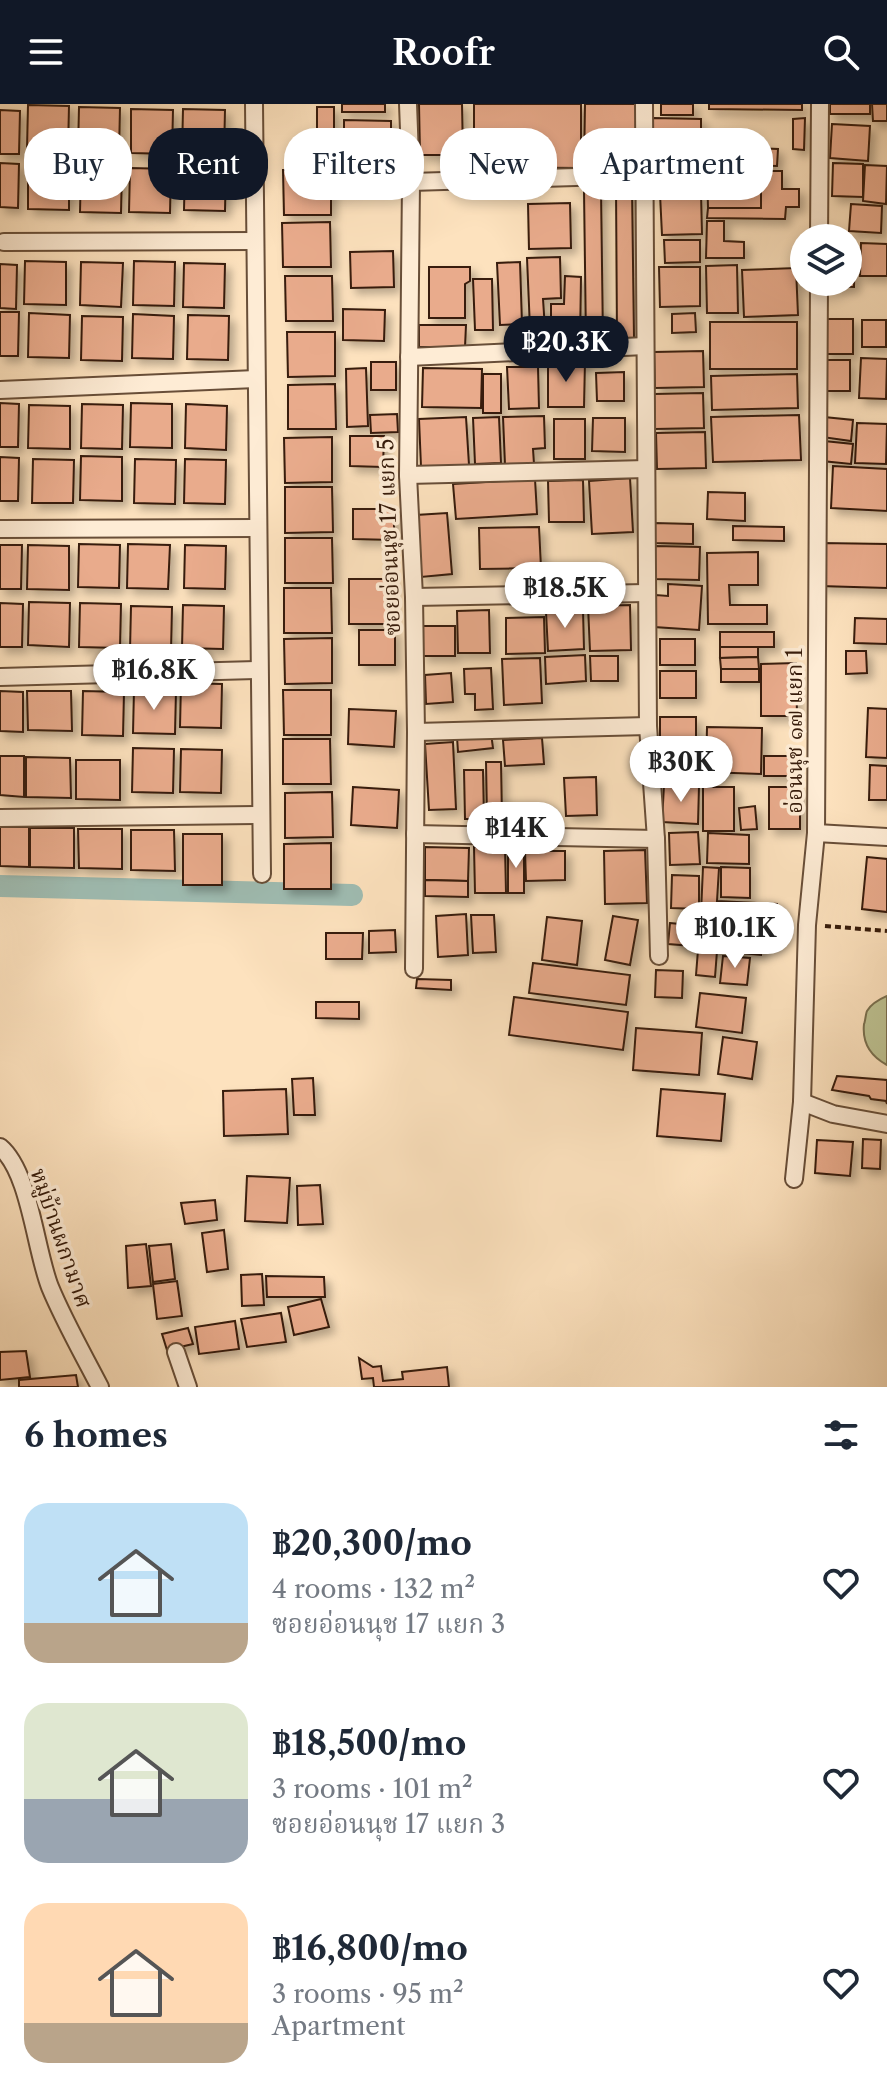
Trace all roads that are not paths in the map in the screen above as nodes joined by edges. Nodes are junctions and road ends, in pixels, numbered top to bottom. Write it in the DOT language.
graph roads {
  1 [pos="254,104"];
  2 [pos="408,104"];
  3 [pos="644,104"];
  4 [pos="820,104"];
  5 [pos="409,128"];
  6 [pos="644,128"];
  7 [pos="573,177"];
  8 [pos="424,182"];
  9 [pos="411,200"];
  10 [pos="644,200"];
  11 [pos="819,224"];
  12 [pos="255,241"];
  13 [pos="4,242"];
  14 [pos="819,296"];
  15 [pos="645,346"];
  16 [pos="409,357"];
  17 [pos="256,379"];
  18 [pos="0,390"];
  19 [pos="646,469"];
  20 [pos="408,475"];
  21 [pos="258,528"];
  22 [pos="1,529"];
  23 [pos="646,593"];
  24 [pos="414,597"];
  25 [pos="259,670"];
  26 [pos="0,677"];
  27 [pos="648,726"];
  28 [pos="416,732"];
  29 [pos="261,815"];
  30 [pos="0,818"];
  31 [pos="816,833"];
  32 [pos="415,834"];
  33 [pos="887,837"];
  34 [pos="656,839"];
  35 [pos="262,874"];
  36 [pos="659,956"];
  37 [pos="414,969"];
  38 [pos="802,1102"];
  39 [pos="887,1124"];
  40 [pos="0,1147"];
  41 [pos="794,1179"];
  42 [pos="176,1352"];
  43 [pos="100,1387"];
  44 [pos="188,1387"];
  1 -- 12 [label="street"];
  2 -- 5 [label="street, ซอยอ่อนนุช 17 แยก 5"];
  3 -- 6 [label="street"];
  4 -- 11 [label="street"];
  7 -- 8 [label="street"];
  9 -- 16 [label="street, ซอยอ่อนนุช 17 แยก 5"];
  10 -- 15 [label="street"];
  12 -- 13 [label="street"];
  12 -- 17 [label="street"];
  14 -- 31 [label="street, อ่อนนุช ๑๗ แยก 1"];
  15 -- 16 [label="street"];
  15 -- 19 [label="street"];
  16 -- 20 [label="street, ซอยอ่อนนุช 17 แยก 5"];
  17 -- 18 [label="street"];
  17 -- 21 [label="street"];
  19 -- 20 [label="street"];
  19 -- 23 [label="street"];
  20 -- 24 [label="street, ซอยอ่อนนุช 17 แยก 5"];
  21 -- 22 [label="street"];
  21 -- 25 [label="street"];
  23 -- 24 [label="street"];
  23 -- 27 [label="street"];
  24 -- 28 [label="street, ซอยอ่อนนุช 17 แยก 5"];
  25 -- 26 [label="street"];
  25 -- 29 [label="street"];
  27 -- 28 [label="street"];
  27 -- 34 [label="street"];
  28 -- 32 [label="street, ซอยอ่อนนุช 17 แยก 5"];
  29 -- 30 [label="street"];
  29 -- 35 [label="street"];
  31 -- 33 [label="street"];
  31 -- 38 [label="street, อ่อนนุช ๑๗ แยก 1"];
  32 -- 34 [label="street"];
  32 -- 37 [label="street, ซอยอ่อนนุช 17 แยก 5"];
  34 -- 36 [label="street"];
  38 -- 39 [label="street"];
  38 -- 41 [label="street, อ่อนนุช ๑๗ แยก 1"];
  40 -- 43 [label="street, หมู่บ้านผกามาศ"];
  42 -- 44 [label="street"];
}
